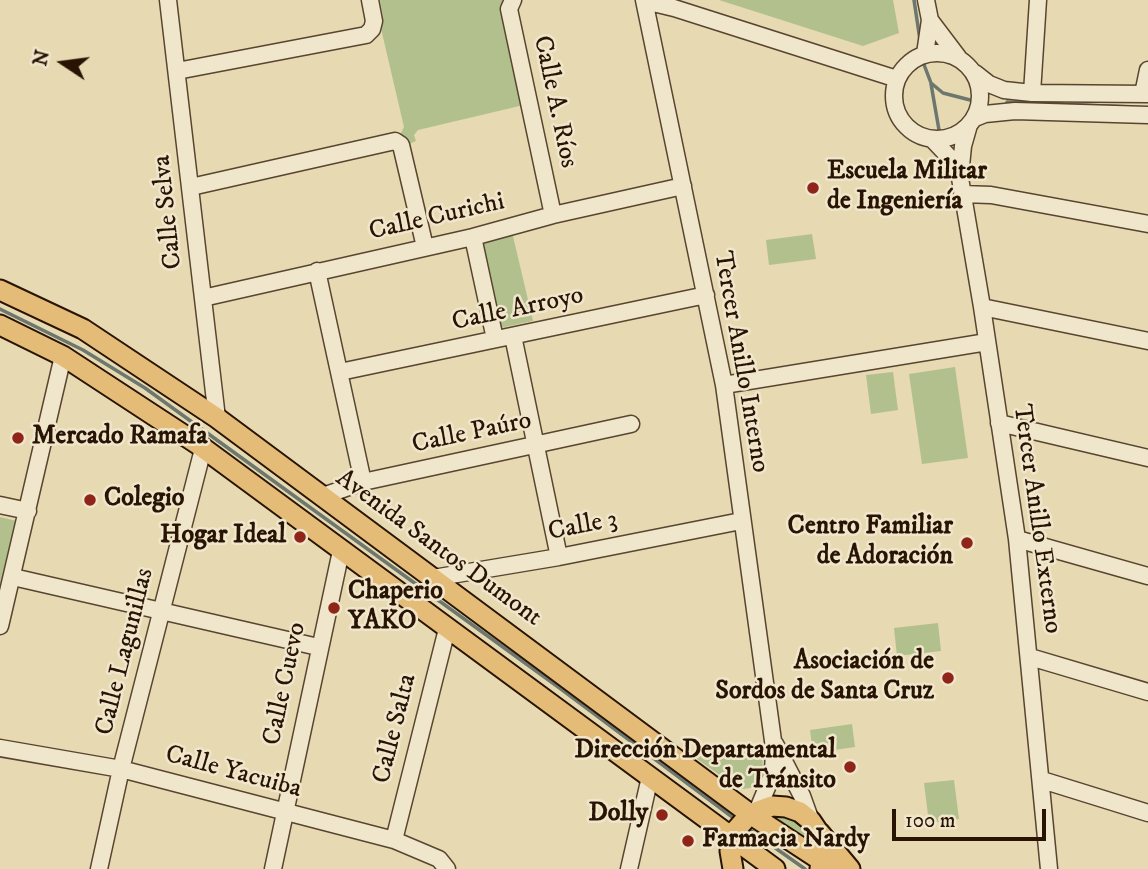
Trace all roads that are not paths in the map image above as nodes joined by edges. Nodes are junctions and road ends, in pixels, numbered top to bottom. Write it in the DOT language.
graph roads {
  1 [pos="168,0"];
  2 [pos="370,0"];
  3 [pos="513,0"];
  4 [pos="926,0"];
  5 [pos="1038,0"];
  6 [pos="644,1"];
  7 [pos="930,20"];
  8 [pos="925,54"];
  9 [pos="958,57"];
  10 [pos="1148,70"];
  11 [pos="177,71"];
  12 [pos="975,73"];
  13 [pos="897,79"];
  14 [pos="1032,93"];
  15 [pos="1146,94"];
  16 [pos="1148,115"];
  17 [pos="972,122"];
  18 [pos="933,140"];
  19 [pos="683,186"];
  20 [pos="961,186"];
  21 [pos="191,187"];
  22 [pos="553,215"];
  23 [pos="1148,224"];
  24 [pos="473,237"];
  25 [pos="425,247"];
  26 [pos="317,271"];
  27 [pos="0,290"];
  28 [pos="706,295"];
  29 [pos="203,298"];
  30 [pos="982,307"];
  31 [pos="0,325"];
  32 [pos="513,336"];
  33 [pos="495,339"];
  34 [pos="1148,341"];
  35 [pos="987,342"];
  36 [pos="63,356"];
  37 [pos="340,372"];
  38 [pos="724,385"];
  39 [pos="217,418"];
  40 [pos="999,423"];
  41 [pos="632,424"];
  42 [pos="537,445"];
  43 [pos="203,449"];
  44 [pos="1148,458"];
  45 [pos="362,482"];
  46 [pos="323,496"];
  47 [pos="0,505"];
  48 [pos="28,511"];
  49 [pos="741,521"];
  50 [pos="331,522"];
  51 [pos="1017,539"];
  52 [pos="341,551"];
  53 [pos="559,557"];
  54 [pos="1148,576"];
  55 [pos="13,577"];
  56 [pos="433,578"];
  57 [pos="161,612"];
  58 [pos="0,626"];
  59 [pos="447,629"];
  60 [pos="318,647"];
  61 [pos="1030,657"];
  62 [pos="1148,692"];
  63 [pos="771,736"];
  64 [pos="0,748"];
  65 [pos="121,769"];
  66 [pos="650,777"];
  67 [pos="1042,780"];
  68 [pos="678,799"];
  69 [pos="285,813"];
  70 [pos="1148,813"];
  71 [pos="744,822"];
  72 [pos="813,825"];
  73 [pos="394,840"];
  74 [pos="824,867"];
  75 [pos="446,868"];
  76 [pos="99,869"];
  77 [pos="273,869"];
  78 [pos="629,869"];
  79 [pos="732,869"];
  80 [pos="775,869"];
  81 [pos="850,869"];
  82 [pos="1049,869"];
  1 -- 11 [label="street, Calle Selva"];
  2 -- 11 [label="street"];
  3 -- 22 [label="street, Calle A. Ríos"];
  4 -- 7 [label="street"];
  5 -- 14 [label="street"];
  6 -- 13 [label="street"];
  6 -- 19 [label="street, Tercer Anillo Interno"];
  7 -- 8 [label="street"];
  7 -- 9 [label="street"];
  8 -- 9 [label="street"];
  8 -- 13 [label="street"];
  9 -- 12 [label="street"];
  10 -- 15 [label="street"];
  11 -- 21 [label="street, Calle Selva"];
  12 -- 14 [label="street"];
  12 -- 17 [label="street"];
  13 -- 18 [label="street"];
  14 -- 15 [label="street"];
  16 -- 17 [label="street"];
  17 -- 18 [label="street"];
  17 -- 20 [label="street, Tercer Anillo Externo"];
  18 -- 20 [label="street, Tercer Anillo Externo"];
  19 -- 22 [label="street, Calle Curichi"];
  19 -- 28 [label="street, Tercer Anillo Interno"];
  20 -- 23 [label="street"];
  20 -- 30 [label="street, Tercer Anillo Externo"];
  21 -- 25 [label="street"];
  21 -- 29 [label="street, Calle Selva"];
  22 -- 24 [label="street, Calle Curichi"];
  24 -- 25 [label="street, Calle Curichi"];
  24 -- 33 [label="street"];
  25 -- 26 [label="street, Calle Curichi"];
  26 -- 29 [label="street, Calle Curichi"];
  26 -- 37 [label="street"];
  27 -- 39 [label="main road, Avenida Santos Dumont"];
  28 -- 32 [label="street, Calle Arroyo"];
  28 -- 38 [label="street, Tercer Anillo Interno"];
  29 -- 39 [label="street, Calle Selva"];
  30 -- 34 [label="street"];
  30 -- 35 [label="street, Tercer Anillo Externo"];
  31 -- 36 [label="main road, Avenida Santos Dumont"];
  32 -- 33 [label="street, Calle Arroyo"];
  32 -- 42 [label="street"];
  33 -- 37 [label="street, Calle Arroyo"];
  35 -- 38 [label="street"];
  35 -- 40 [label="street, Tercer Anillo Externo"];
  36 -- 43 [label="main road, Avenida Santos Dumont"];
  36 -- 48 [label="street"];
  37 -- 45 [label="street"];
  38 -- 49 [label="street, Tercer Anillo Interno"];
  39 -- 46 [label="main road, Avenida Santos Dumont"];
  40 -- 44 [label="street"];
  40 -- 51 [label="street, Tercer Anillo Externo"];
  41 -- 42 [label="street, Calle Paúro"];
  42 -- 45 [label="street, Calle Paúro"];
  42 -- 53 [label="street"];
  43 -- 50 [label="main road, Avenida Santos Dumont"];
  43 -- 57 [label="street, Calle Lagunillas"];
  45 -- 46 [label="street, Calle Paúro"];
  46 -- 50 [label="main road, Avenida Santos Dumont"];
  47 -- 48 [label="street"];
  48 -- 55 [label="street"];
  49 -- 53 [label="street, Calle 3"];
  49 -- 63 [label="street, Tercer Anillo Interno"];
  50 -- 52 [label="main road, Avenida Santos Dumont"];
  50 -- 56 [label="main road, Avenida Santos Dumont"];
  51 -- 54 [label="street"];
  51 -- 61 [label="street, Tercer Anillo Externo"];
  52 -- 59 [label="main road, Avenida Santos Dumont"];
  52 -- 60 [label="street, Calle Cuevo"];
  53 -- 56 [label="street, Calle 3"];
  55 -- 57 [label="street"];
  55 -- 58 [label="street"];
  56 -- 71 [label="main road, Avenida Santos Dumont"];
  57 -- 60 [label="street"];
  57 -- 65 [label="street, Calle Lagunillas"];
  59 -- 66 [label="main road, Avenida Santos Dumont"];
  59 -- 73 [label="street, Calle Salta"];
  60 -- 69 [label="street, Calle Cuevo"];
  61 -- 62 [label="street"];
  61 -- 67 [label="street, Tercer Anillo Externo"];
  63 -- 71 [label="street, Tercer Anillo Interno"];
  63 -- 72 [label="street, Tercer Anillo Interno"];
  64 -- 65 [label="street, Calle Yacuiba"];
  65 -- 69 [label="street, Calle Yacuiba"];
  65 -- 76 [label="street, Calle Lagunillas"];
  66 -- 68 [label="main road, Avenida Santos Dumont"];
  66 -- 78 [label="street"];
  67 -- 70 [label="street"];
  67 -- 82 [label="street, Tercer Anillo Externo"];
  68 -- 71 [label="main road, Avenida Santos Dumont"];
  68 -- 79 [label="main road"];
  69 -- 73 [label="street, Calle Yacuiba"];
  69 -- 77 [label="street, Calle Cuevo"];
  71 -- 72 [label="main road"];
  71 -- 74 [label="main road, Avenida Santos Dumont"];
  71 -- 79 [label="main road"];
  71 -- 80 [label="main road, Avenida Santos Dumont"];
  72 -- 74 [label="main road"];
  72 -- 81 [label="main road"];
  73 -- 75 [label="street, Calle Yacuiba"];
}
